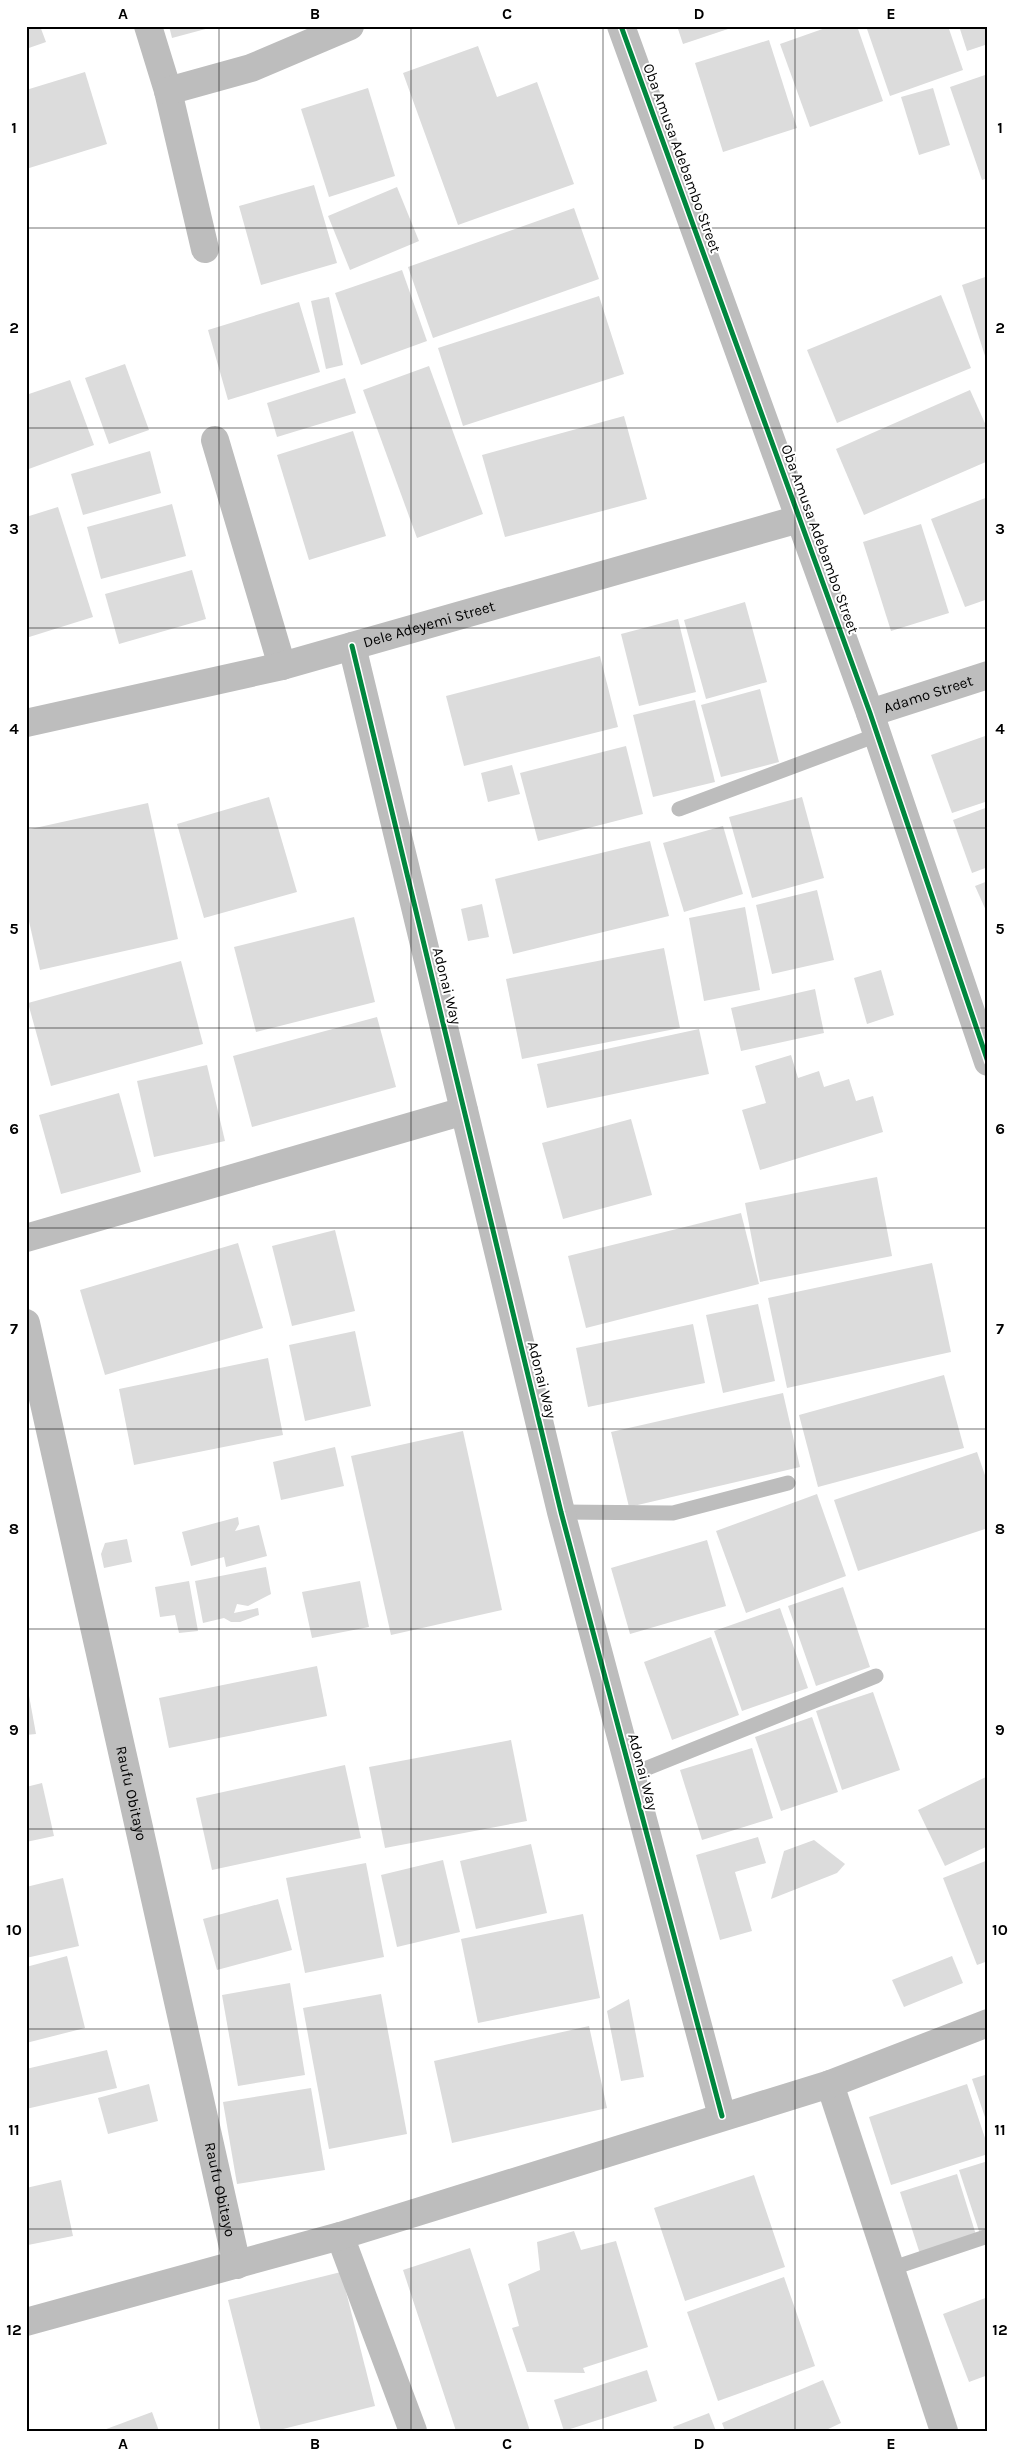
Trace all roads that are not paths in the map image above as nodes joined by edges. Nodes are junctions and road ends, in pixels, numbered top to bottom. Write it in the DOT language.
graph roads {
  1 [pos="148,26"];
  2 [pos="350,26"];
  3 [pos="621,26"];
  4 [pos="168,92"];
  5 [pos="206,249"];
  6 [pos="215,440"];
  7 [pos="799,519"];
  8 [pos="352,646"];
  9 [pos="282,666"];
  10 [pos="988,676"];
  11 [pos="26,723"];
  12 [pos="873,724"];
  13 [pos="679,809"];
  14 [pos="988,1062"];
  15 [pos="464,1110"];
  16 [pos="26,1238"];
  17 [pos="26,1323"];
  18 [pos="788,1483"];
  19 [pos="561,1512"];
  20 [pos="876,1676"];
  21 [pos="630,1775"];
  22 [pos="988,2023"];
  23 [pos="830,2084"];
  24 [pos="722,2116"];
  25 [pos="340,2236"];
  26 [pos="988,2236"];
  27 [pos="237,2265"];
  28 [pos="890,2269"];
  29 [pos="26,2322"];
  30 [pos="413,2431"];
  31 [pos="944,2431"];
  1 -- 4 [label="street"];
  2 -- 4 [label="street"];
  3 -- 7 [label="street, Oba Amusa Adebambo Street"];
  4 -- 5 [label="street"];
  6 -- 9 [label="street"];
  7 -- 8 [label="street, Dele Adeyemi Street"];
  7 -- 12 [label="street, Oba Amusa Adebambo Street"];
  8 -- 9 [label="street, Dele Adeyemi Street"];
  8 -- 15 [label="street, Adonai Way"];
  9 -- 11 [label="street, Dele Adeyemi Street"];
  10 -- 12 [label="street, Adamo Street"];
  12 -- 13 [label="lane"];
  12 -- 14 [label="street, Oba Amusa Adebambo Street"];
  15 -- 16 [label="street"];
  15 -- 19 [label="street, Adonai Way"];
  17 -- 27 [label="street, Raufu Obitayo"];
  18 -- 19 [label="lane"];
  19 -- 21 [label="street, Adonai Way"];
  20 -- 21 [label="lane"];
  21 -- 24 [label="street, Adonai Way"];
  22 -- 23 [label="street"];
  23 -- 24 [label="street"];
  23 -- 28 [label="street"];
  24 -- 25 [label="street"];
  25 -- 27 [label="street"];
  25 -- 30 [label="street"];
  26 -- 28 [label="lane"];
  27 -- 29 [label="street"];
  28 -- 31 [label="street"];
}
